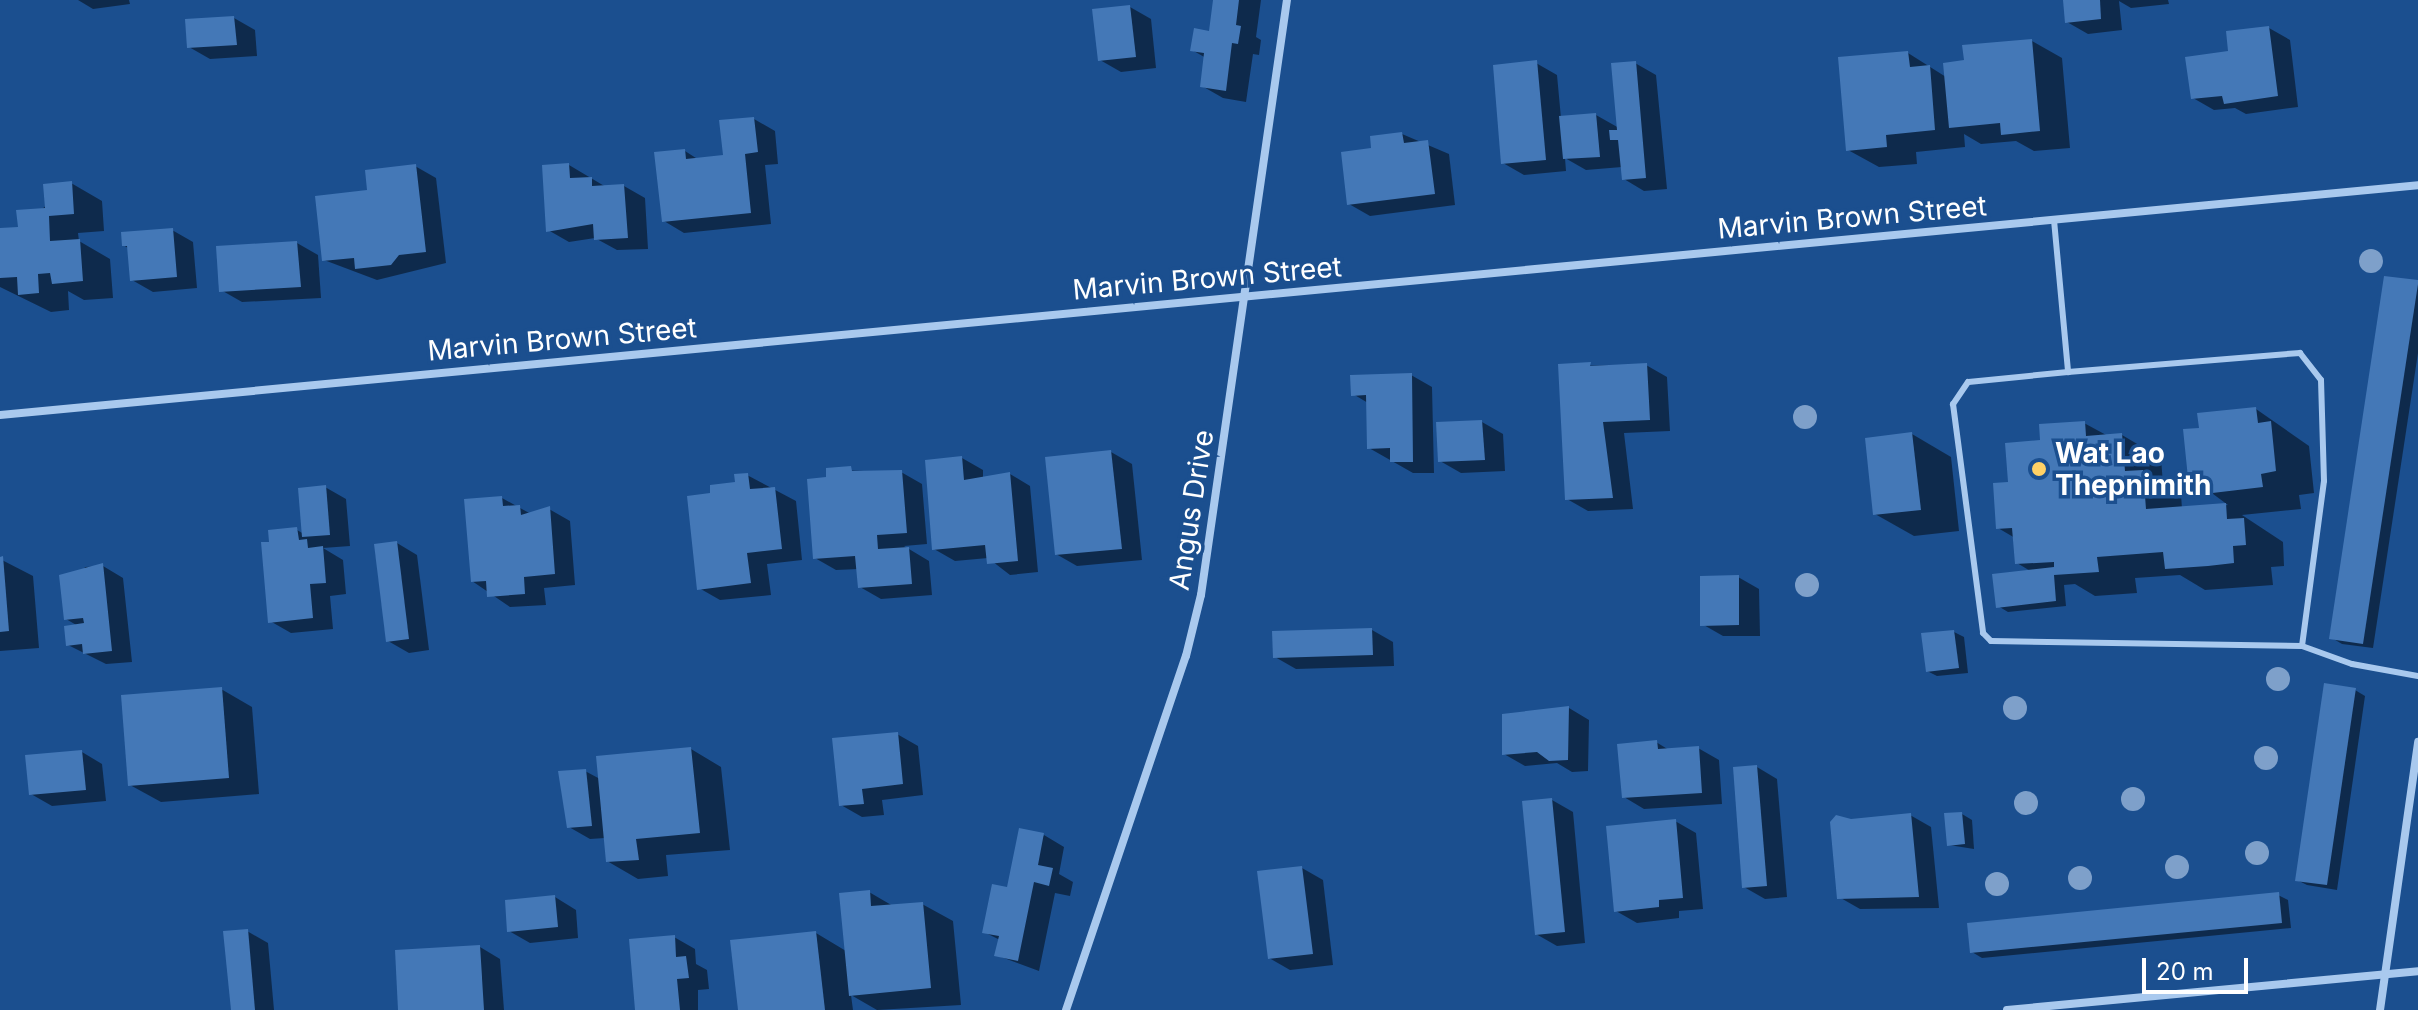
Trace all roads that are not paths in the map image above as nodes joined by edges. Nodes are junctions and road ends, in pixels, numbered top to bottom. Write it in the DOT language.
graph roads {
  1 [pos="1287,0"];
  2 [pos="2418,185"];
  3 [pos="2054,220"];
  4 [pos="1248,296"];
  5 [pos="2068,372"];
  6 [pos="0,415"];
  7 [pos="2302,646"];
  8 [pos="2418,676"];
  9 [pos="2418,742"];
  10 [pos="2418,971"];
  11 [pos="2385,974"];
  12 [pos="1066,1010"];
  13 [pos="2007,1010"];
  14 [pos="2380,1010"];
  1 -- 4 [label="street, Angus Drive"];
  2 -- 3 [label="street, Marvin Brown Street"];
  3 -- 4 [label="street, Marvin Brown Street"];
  3 -- 5 [label="lane"];
  4 -- 6 [label="street, Marvin Brown Street"];
  4 -- 12 [label="street, Angus Drive"];
  5 -- 7 [label="lane"];
  5 -- 7 [label="lane"];
  7 -- 8 [label="lane"];
  9 -- 11 [label="street"];
  10 -- 11 [label="street"];
  11 -- 13 [label="street"];
  11 -- 14 [label="street"];
}
